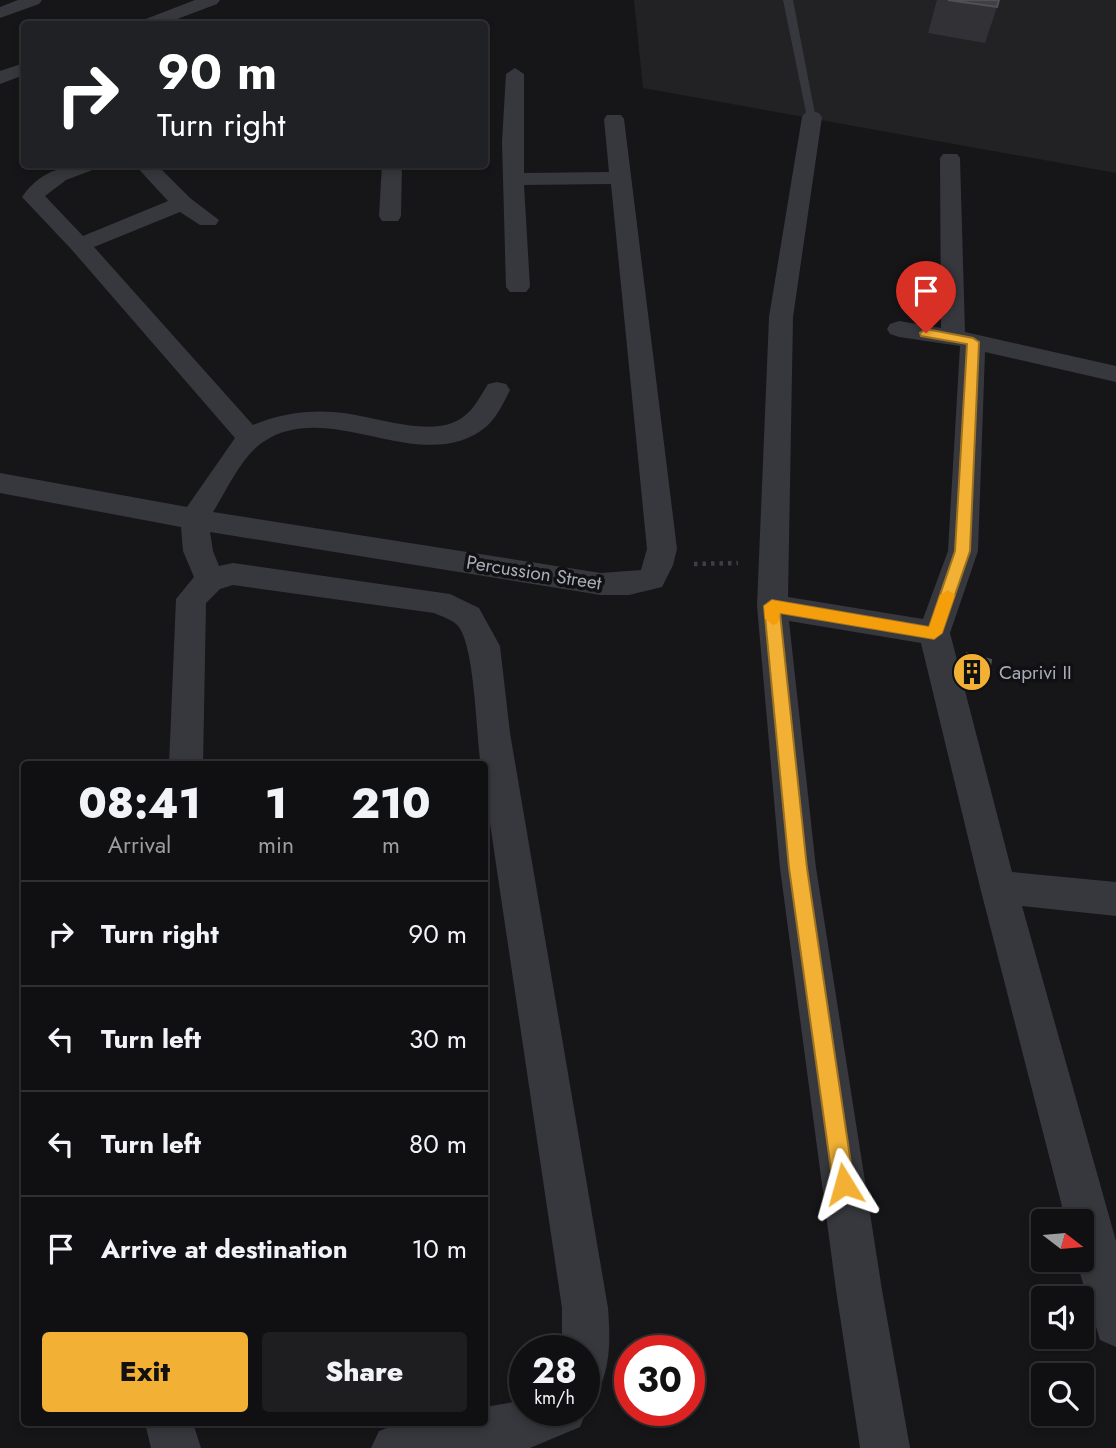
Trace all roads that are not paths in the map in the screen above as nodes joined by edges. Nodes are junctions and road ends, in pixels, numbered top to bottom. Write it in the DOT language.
graph roads {
  1 [pos="788,0"];
  2 [pos="28,1"];
  3 [pos="212,6"];
  4 [pos="0,13"];
  5 [pos="160,21"];
  6 [pos="21,70"];
  7 [pos="515,74"];
  8 [pos="0,78"];
  9 [pos="812,117"];
  10 [pos="614,119"];
  11 [pos="950,158"];
  12 [pos="80,168"];
  13 [pos="148,168"];
  14 [pos="392,168"];
  15 [pos="621,178"];
  16 [pos="515,179"];
  17 [pos="182,203"];
  18 [pos="390,216"];
  19 [pos="208,220"];
  20 [pos="80,245"];
  21 [pos="518,287"];
  22 [pos="899,328"];
  23 [pos="963,340"];
  24 [pos="1116,374"];
  25 [pos="497,390"];
  26 [pos="250,438"];
  27 [pos="0,483"];
  28 [pos="194,519"];
  29 [pos="204,566"];
  30 [pos="772,606"];
  31 [pos="934,633"];
  32 [pos="186,761"];
  33 [pos="998,887"];
  34 [pos="1116,898"];
  35 [pos="1116,1324"];
  36 [pos="587,1335"];
  37 [pos="170,1426"];
  38 [pos="517,1426"];
  39 [pos="176,1448"];
  40 [pos="396,1448"];
  41 [pos="886,1448"];
  1 -- 9 [label="lane"];
  2 -- 4 [label="street"];
  3 -- 5 [label="street"];
  6 -- 8 [label="street"];
  7 -- 16 [label="street"];
  9 -- 30 [label="street"];
  10 -- 15 [label="street"];
  11 -- 23 [label="street"];
  12 -- 20 [label="street"];
  13 -- 17 [label="street"];
  14 -- 18 [label="street"];
  15 -- 16 [label="street"];
  15 -- 28 [label="street, Percussion Street"];
  16 -- 21 [label="street"];
  17 -- 19 [label="street"];
  17 -- 20 [label="street"];
  20 -- 26 [label="street"];
  22 -- 23 [label="street"];
  23 -- 24 [label="street"];
  23 -- 31 [label="street"];
  25 -- 26 [label="street"];
  26 -- 28 [label="street"];
  27 -- 28 [label="street, Percussion Street"];
  28 -- 29 [label="street"];
  29 -- 32 [label="street"];
  29 -- 36 [label="street"];
  30 -- 31 [label="street"];
  30 -- 41 [label="street"];
  31 -- 33 [label="street"];
  33 -- 34 [label="street"];
  33 -- 35 [label="street"];
  37 -- 39 [label="street"];
  38 -- 40 [label="street"];
}
